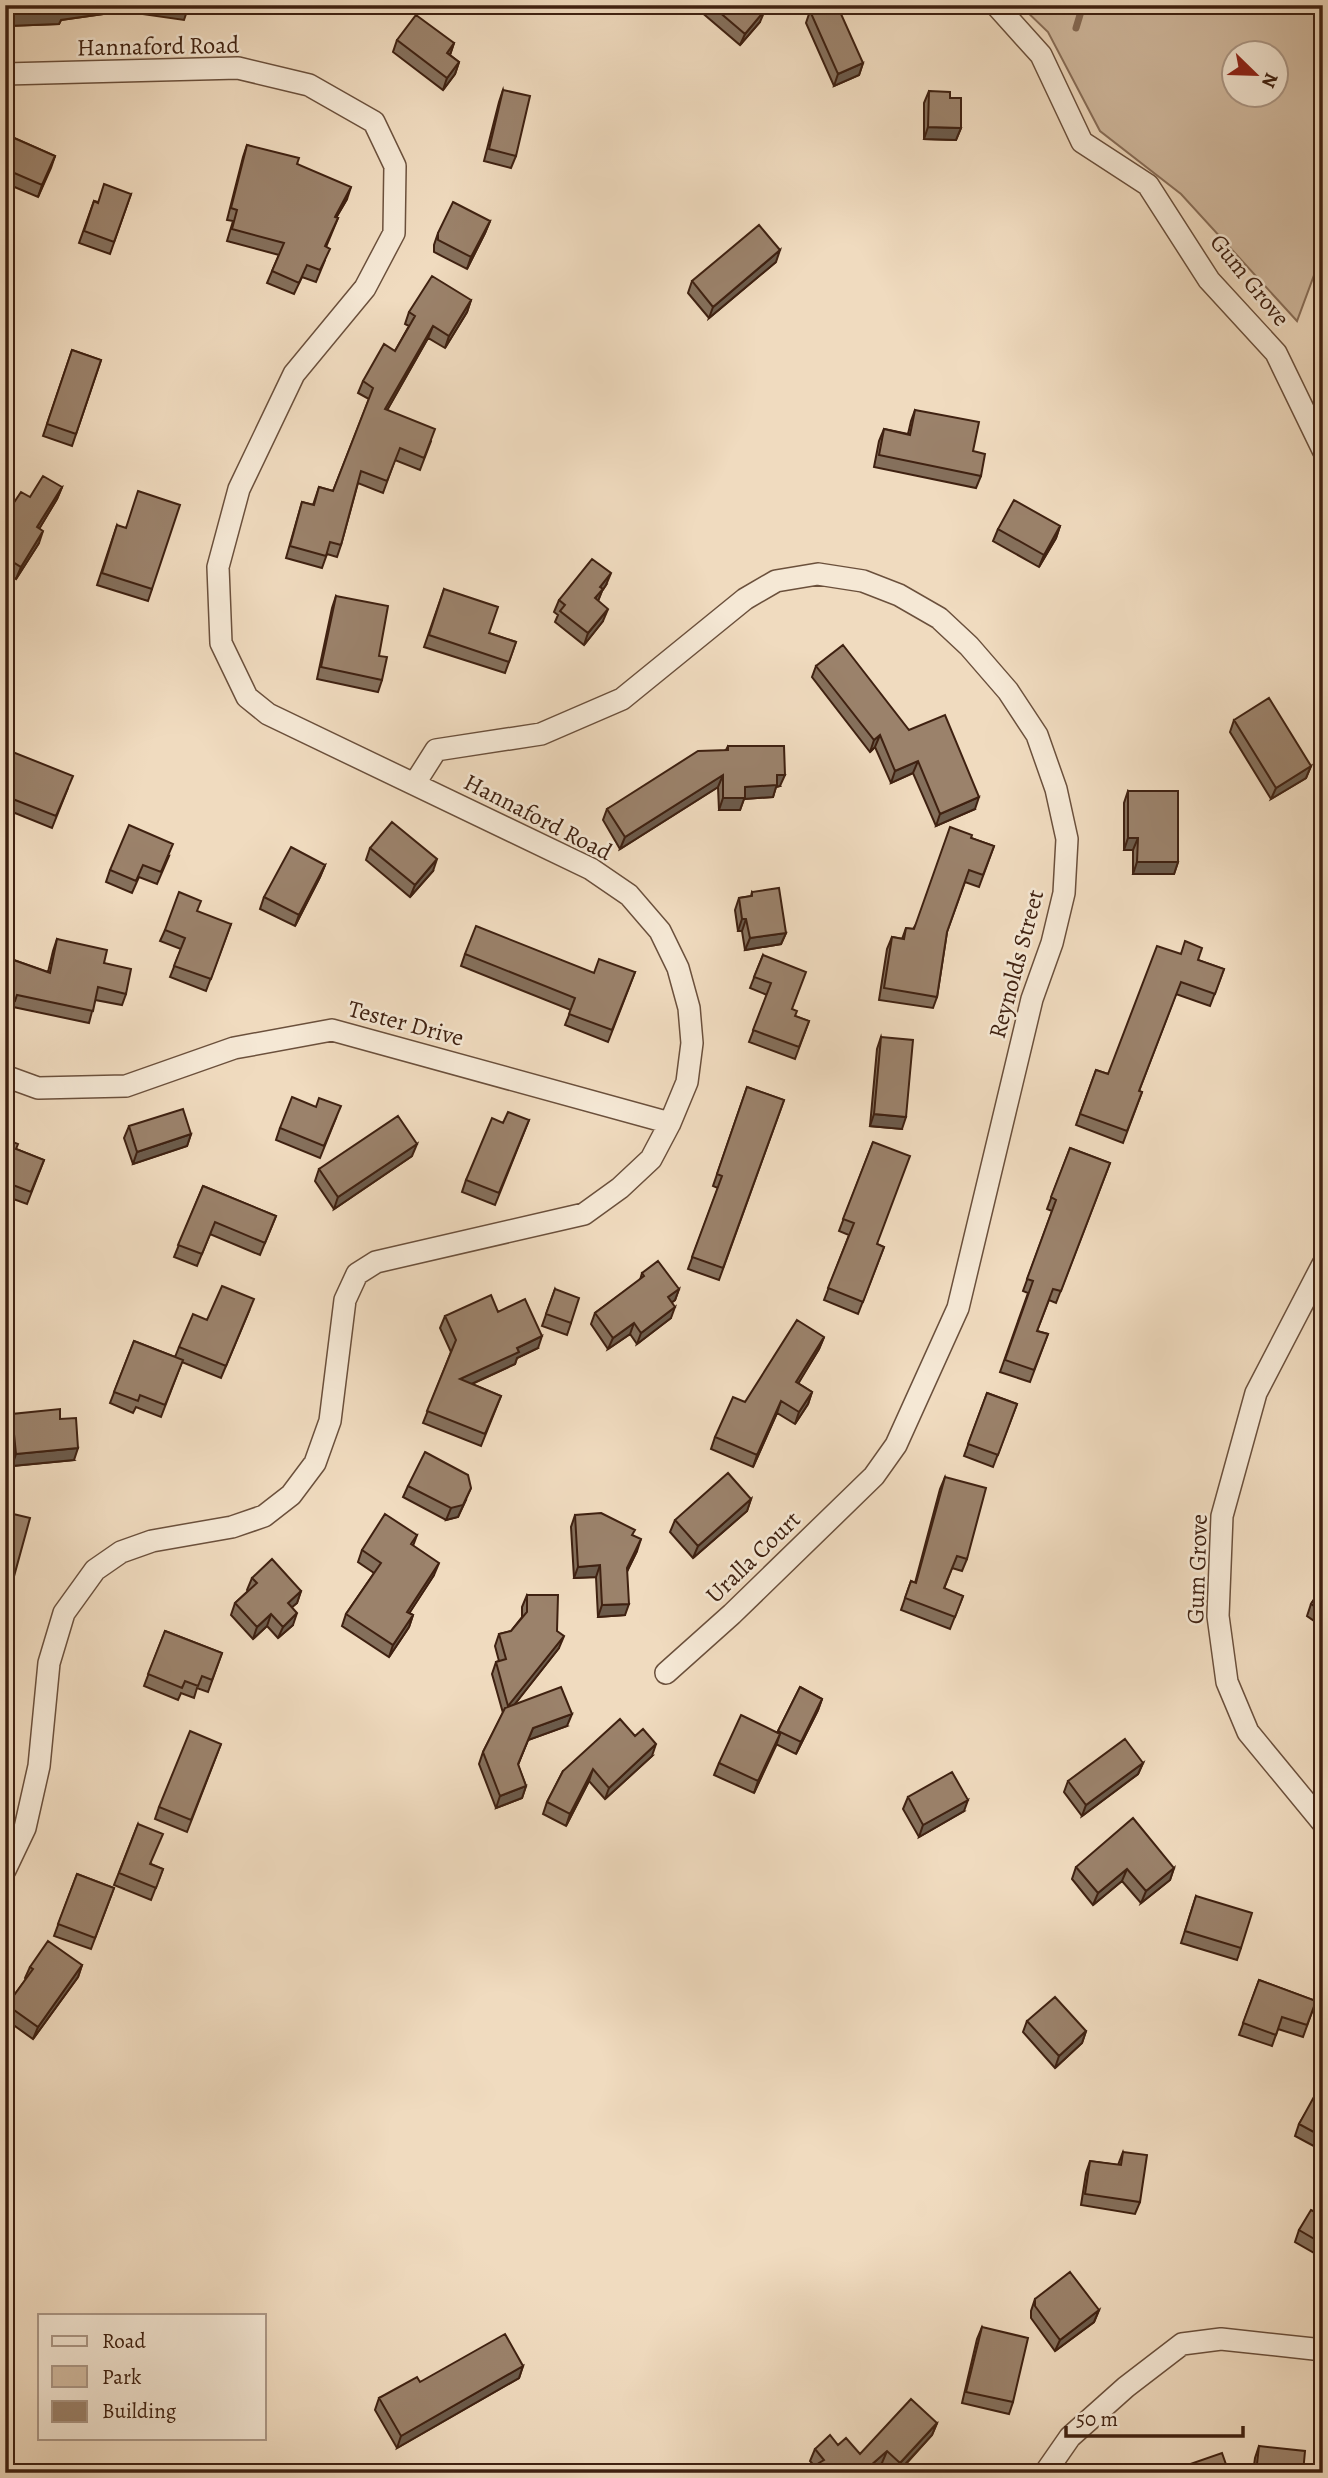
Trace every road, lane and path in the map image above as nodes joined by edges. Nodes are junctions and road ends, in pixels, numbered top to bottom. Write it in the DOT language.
graph roads {
  1 [pos="996,5"];
  2 [pos="5,74"];
  3 [pos="1323,450"];
  4 [pos="415,783"];
  5 [pos="5,1076"];
  6 [pos="670,1123"];
  7 [pos="1323,1264"];
  8 [pos="874,1476"];
  9 [pos="666,1673"];
  10 [pos="1323,1823"];
  11 [pos="5,1870"];
  12 [pos="1323,2350"];
  13 [pos="1045,2473"];
  1 -- 3 [label="street, Gum Grove"];
  2 -- 4 [label="street, Hannaford Road"];
  4 -- 6 [label="street, Hannaford Road"];
  4 -- 8 [label="street, Reynolds Street"];
  5 -- 6 [label="street, Tester Drive"];
  6 -- 11 [label="street, Hannaford Road"];
  7 -- 10 [label="street, Gum Grove"];
  8 -- 9 [label="street, Uralla Court"];
  12 -- 13 [label="street"];
}
